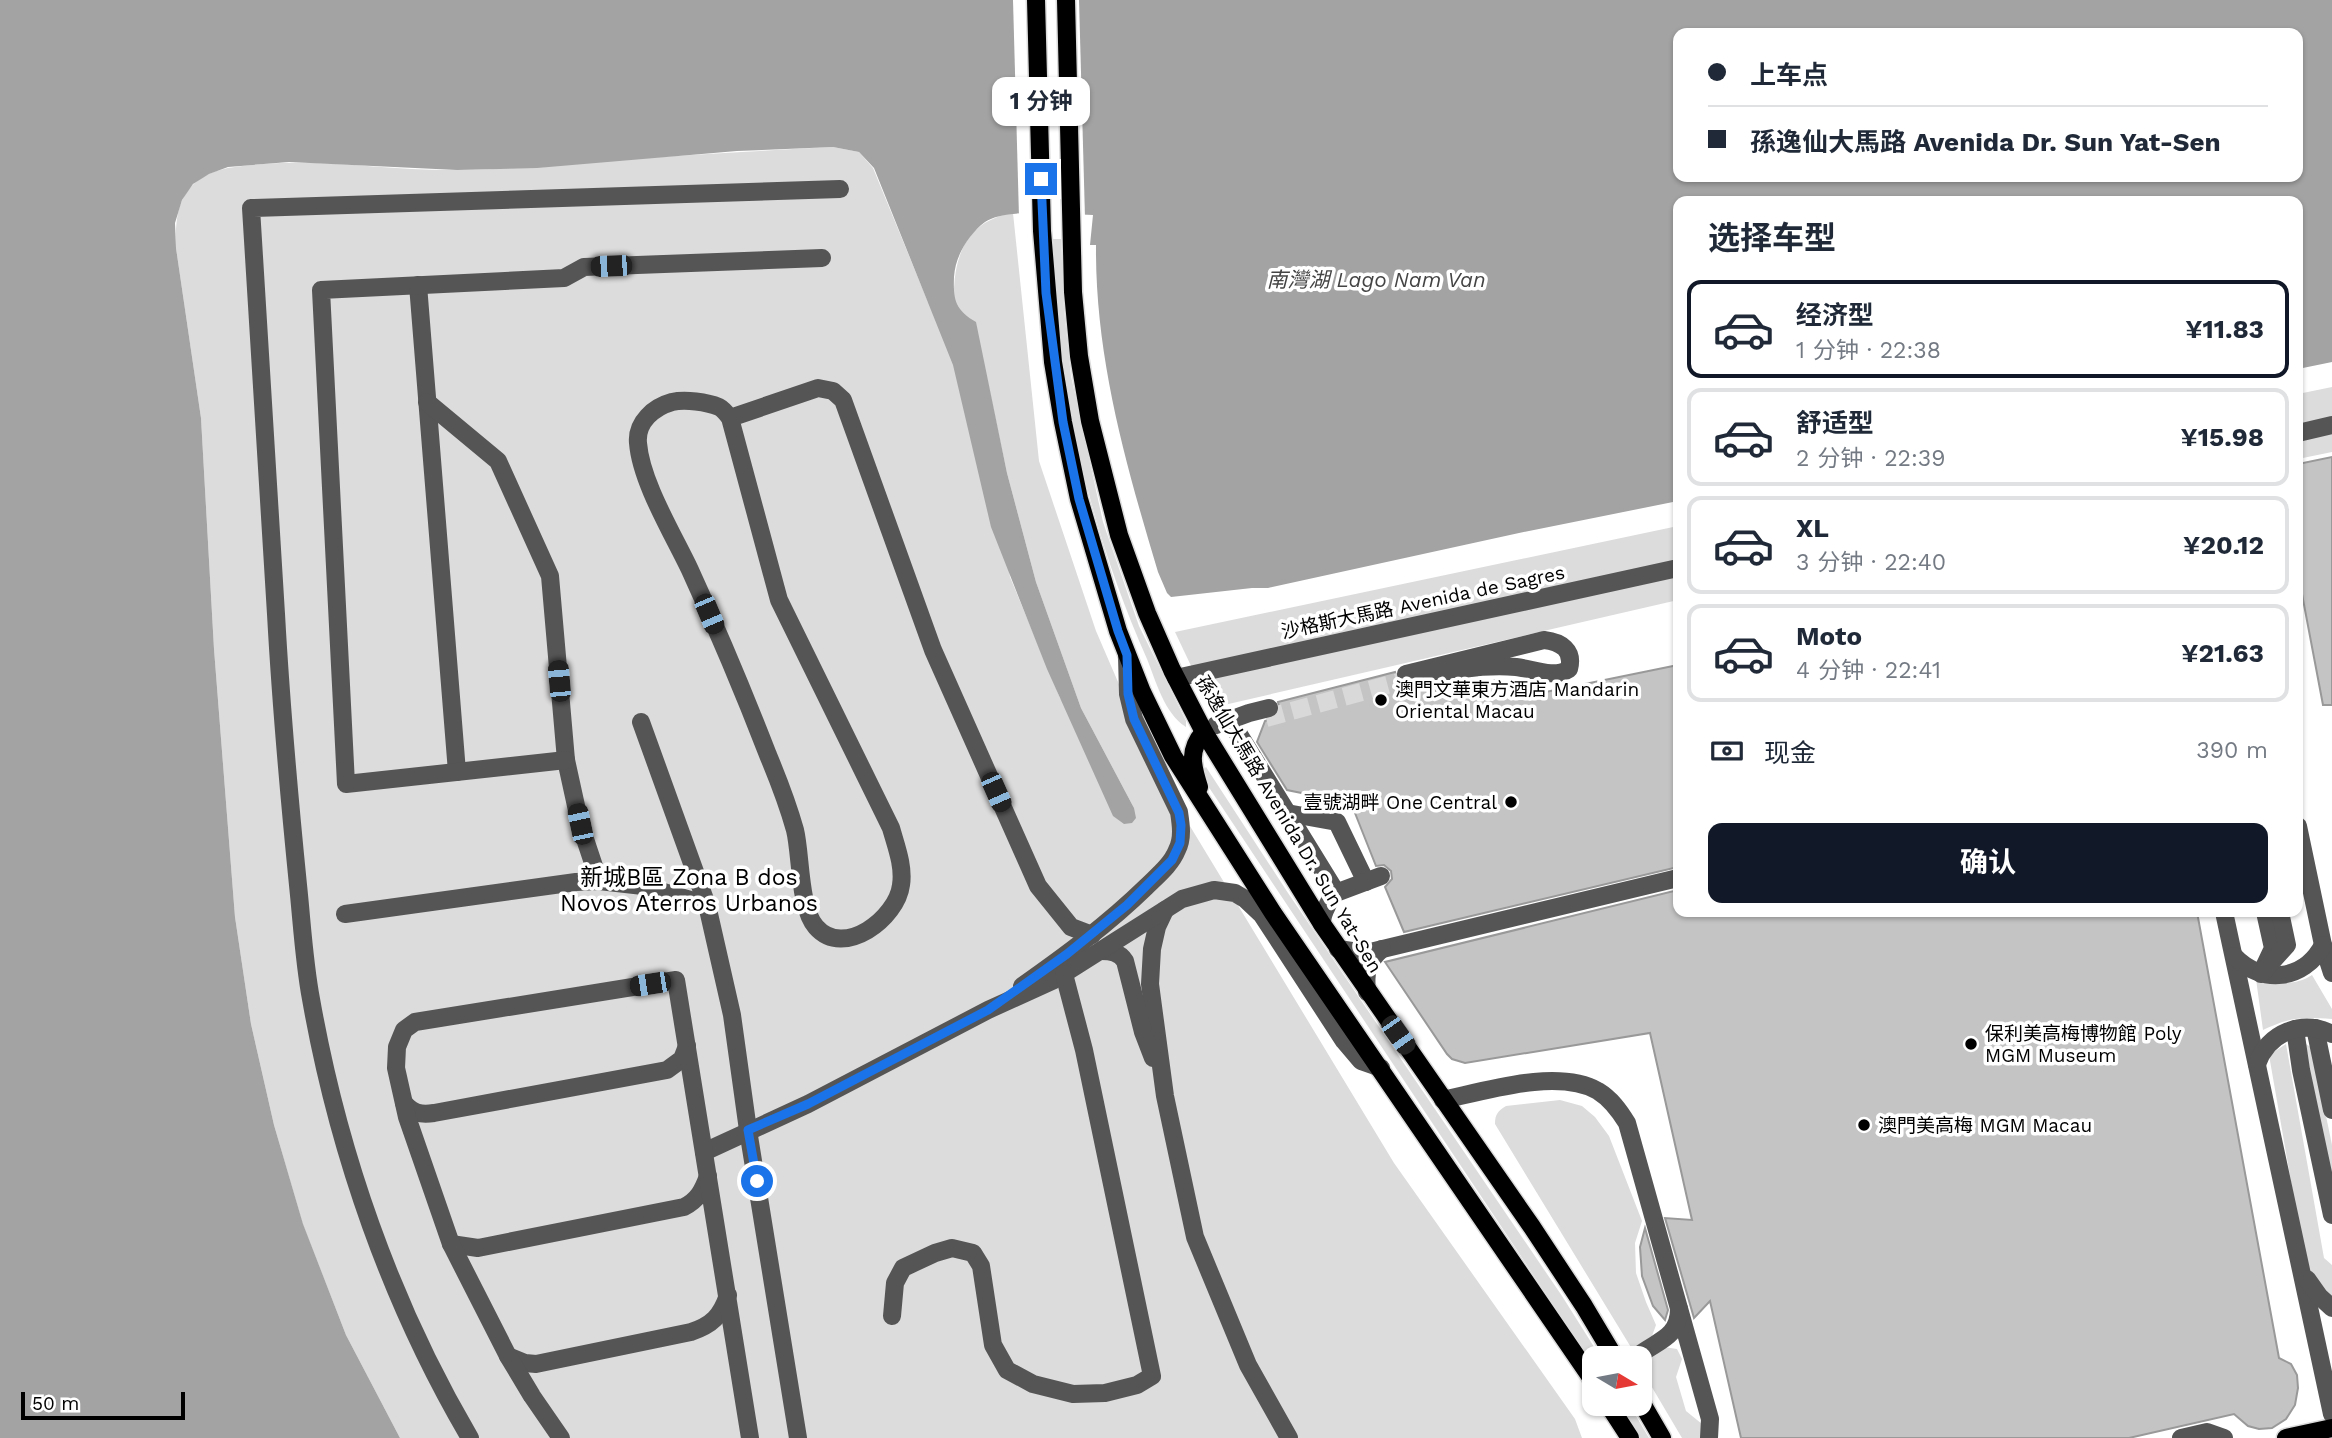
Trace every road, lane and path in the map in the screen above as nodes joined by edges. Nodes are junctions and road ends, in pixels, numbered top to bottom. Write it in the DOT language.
graph roads {
  1 [pos="1036,0"];
  2 [pos="1066,0"];
  3 [pos="840,189"];
  4 [pos="822,258"];
  5 [pos="418,285"];
  6 [pos="427,402"];
  7 [pos="730,418"];
  8 [pos="2332,425"];
  9 [pos="2303,432"];
  10 [pos="1673,569"];
  11 [pos="1127,655"];
  12 [pos="1409,676"];
  13 [pos="1176,678"];
  14 [pos="641,723"];
  15 [pos="1212,727"];
  16 [pos="1242,740"];
  17 [pos="566,760"];
  18 [pos="457,772"];
  19 [pos="1287,813"];
  20 [pos="1210,816"];
  21 [pos="2303,850"];
  22 [pos="1673,879"];
  23 [pos="600,881"];
  24 [pos="1333,894"];
  25 [pos="707,905"];
  26 [pos="1165,910"];
  27 [pos="345,914"];
  28 [pos="1117,914"];
  29 [pos="2225,917"];
  30 [pos="2266,917"];
  31 [pos="2281,917"];
  32 [pos="1322,924"];
  33 [pos="1091,935"];
  34 [pos="2323,945"];
  35 [pos="1109,946"];
  36 [pos="1338,949"];
  37 [pos="1382,949"];
  38 [pos="2234,956"];
  39 [pos="2332,973"];
  40 [pos="1064,974"];
  41 [pos="2261,974"];
  42 [pos="1367,992"];
  43 [pos="988,1010"];
  44 [pos="2295,1028"];
  45 [pos="2315,1028"];
  46 [pos="2332,1034"];
  47 [pos="687,1046"];
  48 [pos="2257,1064"];
  49 [pos="1381,1068"];
  50 [pos="667,1070"];
  51 [pos="1162,1073"];
  52 [pos="694,1086"];
  53 [pos="1443,1100"];
  54 [pos="404,1102"];
  55 [pos="2332,1110"];
  56 [pos="434,1113"];
  57 [pos="748,1130"];
  58 [pos="419,1152"];
  59 [pos="704,1152"];
  60 [pos="708,1176"];
  61 [pos="684,1207"];
  62 [pos="2332,1215"];
  63 [pos="716,1225"];
  64 [pos="451,1244"];
  65 [pos="478,1248"];
  66 [pos="2299,1260"];
  67 [pos="467,1277"];
  68 [pos="727,1295"];
  69 [pos="2332,1308"];
  70 [pos="1679,1309"];
  71 [pos="892,1316"];
  72 [pos="691,1332"];
  73 [pos="1607,1346"];
  74 [pos="736,1347"];
  75 [pos="1652,1347"];
  76 [pos="508,1356"];
  77 [pos="544,1363"];
  78 [pos="1582,1364"];
  79 [pos="532,1396"];
  80 [pos="2332,1414"];
  81 [pos="1616,1416"];
  82 [pos="1649,1416"];
  83 [pos="2332,1428"];
  84 [pos="470,1438"];
  85 [pos="561,1438"];
  86 [pos="750,1438"];
  87 [pos="798,1438"];
  88 [pos="1289,1438"];
  89 [pos="1630,1438"];
  90 [pos="1662,1438"];
  91 [pos="1709,1438"];
  92 [pos="2181,1438"];
  93 [pos="2224,1438"];
  94 [pos="2286,1438"];
  1 -- 11 [label="main road"];
  2 -- 13 [label="main road, 孫逸仙大馬路 Avenida Dr. Sun Yat-Sen"];
  3 -- 84 [label="street"];
  4 -- 5 [label="street"];
  5 -- 6 [label="street"];
  5 -- 18 [label="street"];
  6 -- 17 [label="street"];
  6 -- 18 [label="street"];
  7 -- 7 [label="street"];
  7 -- 33 [label="street"];
  8 -- 9 [label="street"];
  10 -- 13 [label="street, 沙格斯大馬路 Avenida de Sagres"];
  11 -- 20 [label="main road"];
  11 -- 28 [label="street"];
  12 -- 12 [label="street"];
  13 -- 15 [label="main road, 孫逸仙大馬路 Avenida Dr. Sun Yat-Sen"];
  14 -- 25 [label="street"];
  15 -- 16 [label="street"];
  15 -- 16 [label="street"];
  15 -- 20 [label="main road"];
  15 -- 32 [label="main road, 孫逸仙大馬路 Avenida Dr. Sun Yat-Sen"];
  16 -- 19 [label="street"];
  17 -- 18 [label="street"];
  17 -- 23 [label="street"];
  19 -- 24 [label="street"];
  19 -- 24 [label="street"];
  20 -- 49 [label="main road"];
  21 -- 34 [label="street"];
  22 -- 37 [label="street"];
  23 -- 25 [label="street"];
  23 -- 27 [label="street"];
  24 -- 32 [label="street"];
  25 -- 57 [label="street"];
  26 -- 35 [label="street"];
  26 -- 49 [label="street"];
  26 -- 51 [label="street"];
  28 -- 33 [label="street"];
  28 -- 35 [label="street"];
  29 -- 38 [label="street"];
  30 -- 41 [label="street"];
  31 -- 41 [label="street"];
  32 -- 36 [label="main road, 孫逸仙大馬路 Avenida Dr. Sun Yat-Sen"];
  33 -- 43 [label="street"];
  34 -- 39 [label="street"];
  34 -- 41 [label="street"];
  35 -- 40 [label="street"];
  35 -- 51 [label="street"];
  36 -- 37 [label="street"];
  36 -- 42 [label="main road, 孫逸仙大馬路 Avenida Dr. Sun Yat-Sen"];
  37 -- 42 [label="street"];
  38 -- 41 [label="street"];
  38 -- 48 [label="street"];
  40 -- 43 [label="street"];
  40 -- 71 [label="street"];
  42 -- 53 [label="main road, 孫逸仙大馬路 Avenida Dr. Sun Yat-Sen"];
  43 -- 57 [label="street"];
  44 -- 45 [label="street"];
  44 -- 48 [label="street"];
  44 -- 62 [label="street"];
  45 -- 46 [label="street"];
  45 -- 55 [label="street"];
  47 -- 50 [label="street"];
  47 -- 52 [label="street"];
  47 -- 54 [label="street"];
  48 -- 66 [label="street"];
  49 -- 78 [label="main road"];
  50 -- 52 [label="street"];
  50 -- 56 [label="street"];
  51 -- 88 [label="street"];
  52 -- 59 [label="street"];
  53 -- 70 [label="street"];
  53 -- 73 [label="main road, 孫逸仙大馬路 Avenida Dr. Sun Yat-Sen"];
  54 -- 56 [label="street"];
  54 -- 58 [label="street"];
  56 -- 58 [label="street"];
  57 -- 59 [label="street"];
  57 -- 87 [label="street"];
  58 -- 64 [label="street"];
  59 -- 60 [label="street"];
  60 -- 61 [label="street"];
  60 -- 63 [label="street"];
  61 -- 63 [label="street"];
  61 -- 65 [label="street"];
  63 -- 68 [label="street"];
  64 -- 65 [label="street"];
  64 -- 67 [label="street"];
  65 -- 67 [label="street"];
  66 -- 69 [label="street"];
  66 -- 80 [label="street"];
  67 -- 76 [label="street"];
  68 -- 72 [label="street"];
  68 -- 74 [label="street"];
  70 -- 75 [label="street"];
  70 -- 91 [label="street"];
  72 -- 74 [label="street"];
  72 -- 77 [label="street"];
  74 -- 86 [label="street"];
  76 -- 77 [label="street"];
  76 -- 79 [label="street"];
  77 -- 79 [label="street"];
  79 -- 85 [label="street"];
  81 -- 89 [label="main road"];
  82 -- 90 [label="main road"];
  83 -- 94 [label="main road"];
  92 -- 93 [label="street"];
}
